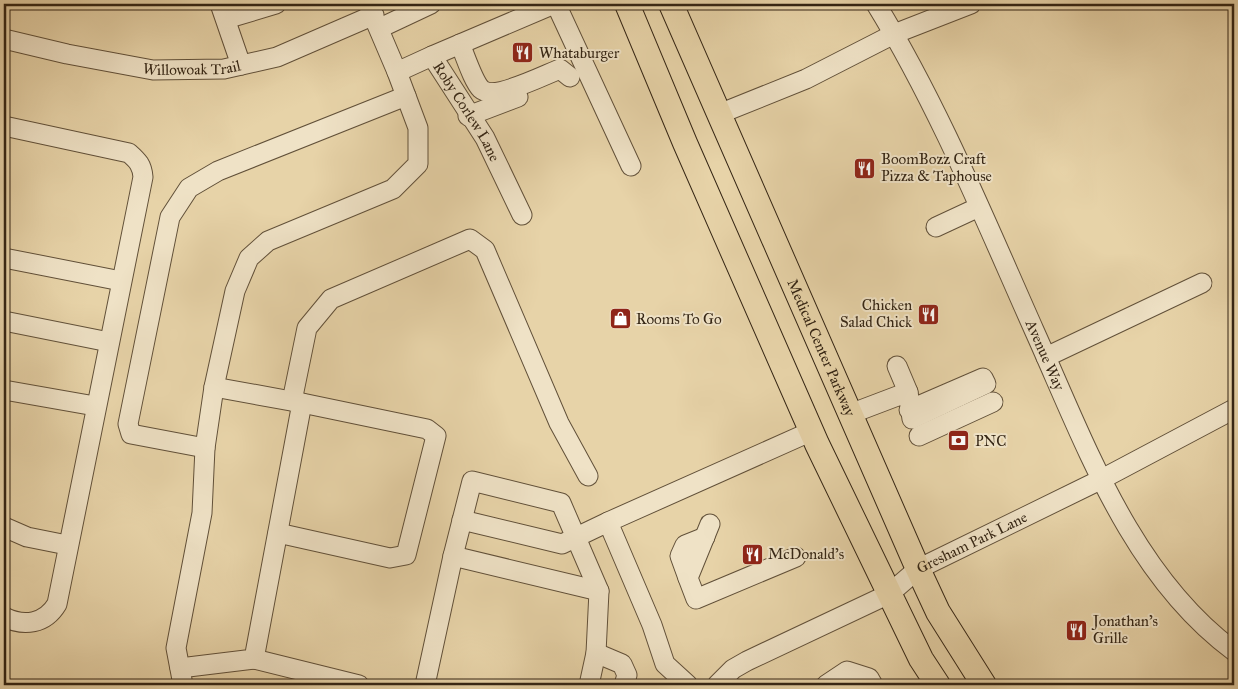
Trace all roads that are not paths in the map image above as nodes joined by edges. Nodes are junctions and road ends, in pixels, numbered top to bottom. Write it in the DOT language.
graph roads {
  1 [pos="276,4"];
  2 [pos="431,4"];
  3 [pos="555,4"];
  4 [pos="627,4"];
  5 [pos="671,4"];
  6 [pos="876,4"];
  7 [pos="971,4"];
  8 [pos="223,12"];
  9 [pos="374,15"];
  10 [pos="894,34"];
  11 [pos="4,39"];
  12 [pos="460,44"];
  13 [pos="432,56"];
  14 [pos="241,65"];
  15 [pos="397,72"];
  16 [pos="578,74"];
  17 [pos="406,96"];
  18 [pos="719,114"];
  19 [pos="468,116"];
  20 [pos="4,126"];
  21 [pos="631,166"];
  22 [pos="979,207"];
  23 [pos="522,215"];
  24 [pos="936,228"];
  25 [pos="4,258"];
  26 [pos="121,281"];
  27 [pos="1202,283"];
  28 [pos="4,321"];
  29 [pos="109,342"];
  30 [pos="1046,357"];
  31 [pos="897,366"];
  32 [pos="214,387"];
  33 [pos="4,390"];
  34 [pos="908,392"];
  35 [pos="990,394"];
  36 [pos="297,402"];
  37 [pos="96,406"];
  38 [pos="1234,409"];
  39 [pos="850,414"];
  40 [pos="812,431"];
  41 [pos="204,448"];
  42 [pos="588,476"];
  43 [pos="1102,479"];
  44 [pos="462,520"];
  45 [pos="608,522"];
  46 [pos="4,527"];
  47 [pos="708,531"];
  48 [pos="278,532"];
  49 [pos="576,539"];
  50 [pos="67,544"];
  51 [pos="453,556"];
  52 [pos="796,557"];
  53 [pos="918,569"];
  54 [pos="599,591"];
  55 [pos="888,594"];
  56 [pos="4,617"];
  57 [pos="1234,651"];
  58 [pos="596,653"];
  59 [pos="254,659"];
  60 [pos="181,677"];
  61 [pos="359,685"];
  62 [pos="425,685"];
  63 [pos="589,685"];
  64 [pos="624,685"];
  65 [pos="688,685"];
  66 [pos="717,685"];
  67 [pos="826,685"];
  68 [pos="873,685"];
  69 [pos="938,685"];
  70 [pos="984,685"];
  1 -- 8 [label="street"];
  2 -- 9 [label="street, Willowoak Trail"];
  3 -- 12 [label="street"];
  3 -- 16 [label="street"];
  4 -- 40 [label="main road"];
  5 -- 18 [label="main road, Medical Center Parkway"];
  6 -- 10 [label="street, Avenue Way"];
  7 -- 10 [label="street"];
  8 -- 14 [label="street"];
  9 -- 14 [label="street, Willowoak Trail"];
  9 -- 15 [label="street"];
  10 -- 18 [label="street"];
  10 -- 22 [label="street, Avenue Way"];
  11 -- 14 [label="street, Willowoak Trail"];
  12 -- 13 [label="street"];
  12 -- 16 [label="street"];
  13 -- 15 [label="street, Roby Corlew Lane"];
  13 -- 19 [label="street, Roby Corlew Lane"];
  15 -- 17 [label="street"];
  16 -- 19 [label="street"];
  16 -- 21 [label="street"];
  17 -- 32 [label="street"];
  17 -- 41 [label="street"];
  18 -- 39 [label="main road, Medical Center Parkway"];
  19 -- 23 [label="street, Roby Corlew Lane"];
  20 -- 26 [label="street"];
  22 -- 24 [label="street"];
  22 -- 30 [label="street, Avenue Way"];
  25 -- 26 [label="street"];
  26 -- 29 [label="street"];
  27 -- 30 [label="street"];
  28 -- 29 [label="street"];
  29 -- 37 [label="street"];
  30 -- 43 [label="street, Avenue Way"];
  31 -- 34 [label="street"];
  32 -- 36 [label="street"];
  32 -- 41 [label="street"];
  33 -- 37 [label="street"];
  34 -- 35 [label="street"];
  34 -- 39 [label="street"];
  36 -- 42 [label="street"];
  36 -- 48 [label="street"];
  36 -- 48 [label="street"];
  37 -- 50 [label="street"];
  38 -- 43 [label="street, Gresham Park Lane"];
  39 -- 53 [label="main road, Medical Center Parkway"];
  40 -- 45 [label="street"];
  40 -- 55 [label="main road"];
  41 -- 60 [label="street"];
  43 -- 53 [label="street, Gresham Park Lane"];
  43 -- 57 [label="street, Avenue Way"];
  44 -- 49 [label="street"];
  44 -- 49 [label="street"];
  44 -- 51 [label="street"];
  45 -- 49 [label="street"];
  45 -- 65 [label="street"];
  46 -- 50 [label="street"];
  47 -- 52 [label="street"];
  48 -- 59 [label="street"];
  49 -- 54 [label="street"];
  50 -- 56 [label="street"];
  51 -- 54 [label="street"];
  51 -- 62 [label="street"];
  53 -- 55 [label="street, Gresham Park Lane"];
  53 -- 70 [label="main road, Medical Center Parkway"];
  54 -- 58 [label="street"];
  55 -- 66 [label="street, Gresham Park Lane"];
  55 -- 69 [label="main road"];
  58 -- 63 [label="street"];
  58 -- 64 [label="street"];
  59 -- 60 [label="street"];
  59 -- 61 [label="street"];
  67 -- 68 [label="street"];
}
